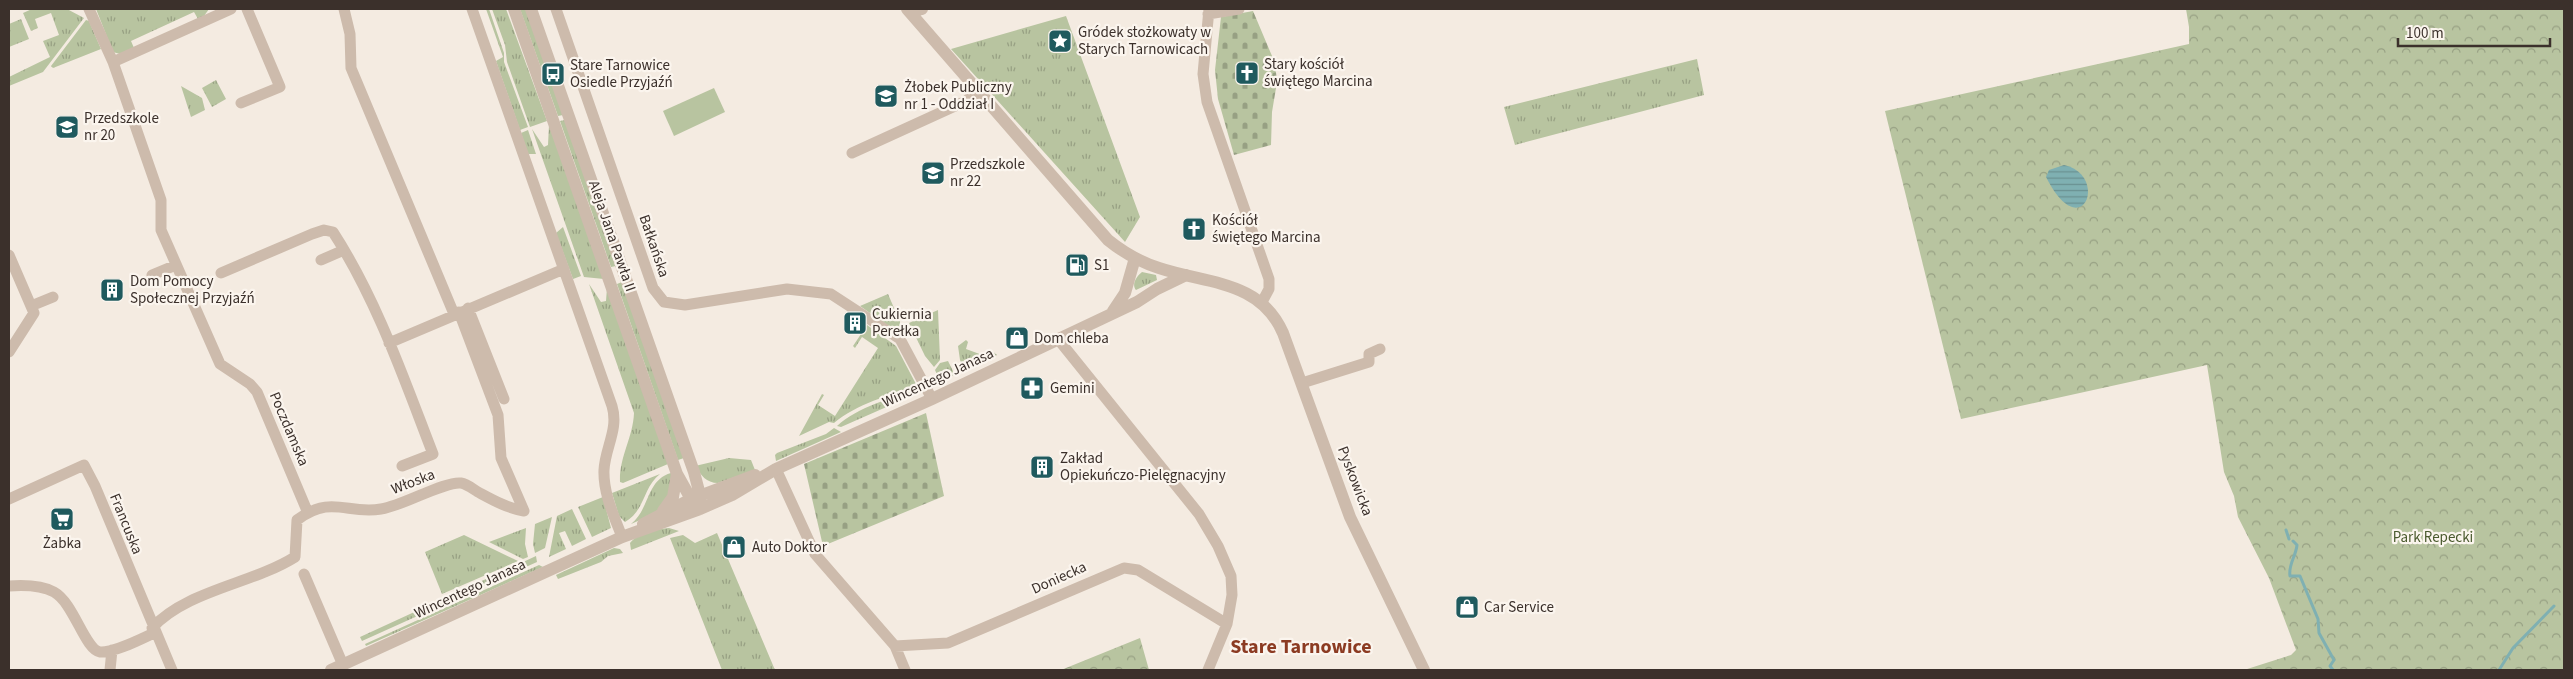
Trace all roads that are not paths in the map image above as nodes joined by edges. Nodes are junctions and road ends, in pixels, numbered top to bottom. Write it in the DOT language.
graph roads {
  1 [pos="89,9"];
  2 [pos="247,9"];
  3 [pos="344,9"];
  4 [pos="472,9"];
  5 [pos="514,9"];
  6 [pos="531,9"];
  7 [pos="556,9"];
  8 [pos="922,9"];
  9 [pos="1239,9"];
  10 [pos="225,10"];
  11 [pos="908,10"];
  12 [pos="1209,11"];
  13 [pos="113,62"];
  14 [pos="978,91"];
  15 [pos="241,103"];
  16 [pos="852,153"];
  17 [pos="344,250"];
  18 [pos="9,255"];
  19 [pos="1134,258"];
  20 [pos="321,260"];
  21 [pos="176,265"];
  22 [pos="564,269"];
  23 [pos="1161,269"];
  24 [pos="221,273"];
  25 [pos="1186,275"];
  26 [pos="152,276"];
  27 [pos="1156,288"];
  28 [pos="52,297"];
  29 [pos="1262,302"];
  30 [pos="31,306"];
  31 [pos="461,311"];
  32 [pos="1112,312"];
  33 [pos="1058,339"];
  34 [pos="390,343"];
  35 [pos="1380,348"];
  36 [pos="9,352"];
  37 [pos="1302,383"];
  38 [pos="504,399"];
  39 [pos="932,399"];
  40 [pos="402,466"];
  41 [pos="776,469"];
  42 [pos="694,472"];
  43 [pos="677,474"];
  44 [pos="720,488"];
  45 [pos="696,497"];
  46 [pos="9,500"];
  47 [pos="700,510"];
  48 [pos="308,513"];
  49 [pos="661,513"];
  50 [pos="622,537"];
  51 [pos="304,574"];
  52 [pos="9,586"];
  53 [pos="1227,624"];
  54 [pos="153,631"];
  55 [pos="895,646"];
  56 [pos="112,650"];
  57 [pos="337,668"];
  58 [pos="110,670"];
  59 [pos="172,670"];
  60 [pos="905,670"];
  61 [pos="1208,670"];
  62 [pos="1424,670"];
  1 -- 13 [label="street, Poczdamska"];
  2 -- 15 [label="street"];
  3 -- 31 [label="street, Włoska"];
  4 -- 22 [label="street"];
  5 -- 43 [label="street, Aleja Jana Pawła II"];
  6 -- 42 [label="street, Aleja Jana Pawła II"];
  7 -- 39 [label="street, Bałkańska"];
  8 -- 11 [label="street"];
  9 -- 12 [label="street"];
  10 -- 13 [label="street"];
  11 -- 14 [label="street"];
  12 -- 29 [label="street"];
  13 -- 21 [label="street, Poczdamska"];
  14 -- 16 [label="street"];
  14 -- 19 [label="street"];
  17 -- 20 [label="street"];
  17 -- 24 [label="street, Włoska"];
  17 -- 34 [label="street, Włoska"];
  18 -- 30 [label="street"];
  19 -- 23 [label="street"];
  19 -- 32 [label="street, Wincentego Janasa"];
  21 -- 26 [label="street"];
  21 -- 48 [label="street, Poczdamska"];
  22 -- 31 [label="street"];
  22 -- 50 [label="street"];
  23 -- 25 [label="street"];
  23 -- 27 [label="street"];
  25 -- 27 [label="street, Wincentego Janasa"];
  25 -- 29 [label="street"];
  27 -- 32 [label="street, Wincentego Janasa"];
  28 -- 30 [label="street"];
  29 -- 37 [label="street, Pyskowicka"];
  30 -- 36 [label="street"];
  31 -- 34 [label="street"];
  31 -- 38 [label="street, Włoska"];
  31 -- 48 [label="street, Włoska"];
  32 -- 33 [label="street, Wincentego Janasa"];
  33 -- 39 [label="street, Wincentego Janasa"];
  33 -- 53 [label="street"];
  34 -- 40 [label="street, Włoska"];
  35 -- 37 [label="street"];
  37 -- 62 [label="street, Pyskowicka"];
  39 -- 41 [label="street, Wincentego Janasa"];
  41 -- 44 [label="street, Wincentego Janasa"];
  41 -- 47 [label="street, Wincentego Janasa"];
  41 -- 55 [label="street"];
  42 -- 44 [label="street"];
  42 -- 45 [label="street, Aleja Jana Pawła II"];
  43 -- 45 [label="street, Aleja Jana Pawła II"];
  43 -- 49 [label="street"];
  44 -- 45 [label="street, Wincentego Janasa"];
  45 -- 47 [label="street, Aleja Jana Pawła II"];
  45 -- 49 [label="street, Wincentego Janasa"];
  46 -- 54 [label="street, Francuska"];
  47 -- 50 [label="street, Wincentego Janasa"];
  48 -- 54 [label="street"];
  49 -- 50 [label="street, Wincentego Janasa"];
  50 -- 57 [label="street, Wincentego Janasa"];
  51 -- 57 [label="street"];
  52 -- 56 [label="street"];
  53 -- 55 [label="street, Doniecka"];
  53 -- 61 [label="street"];
  54 -- 56 [label="street"];
  54 -- 59 [label="street, Francuska"];
  55 -- 60 [label="street"];
  56 -- 58 [label="street"];
}
